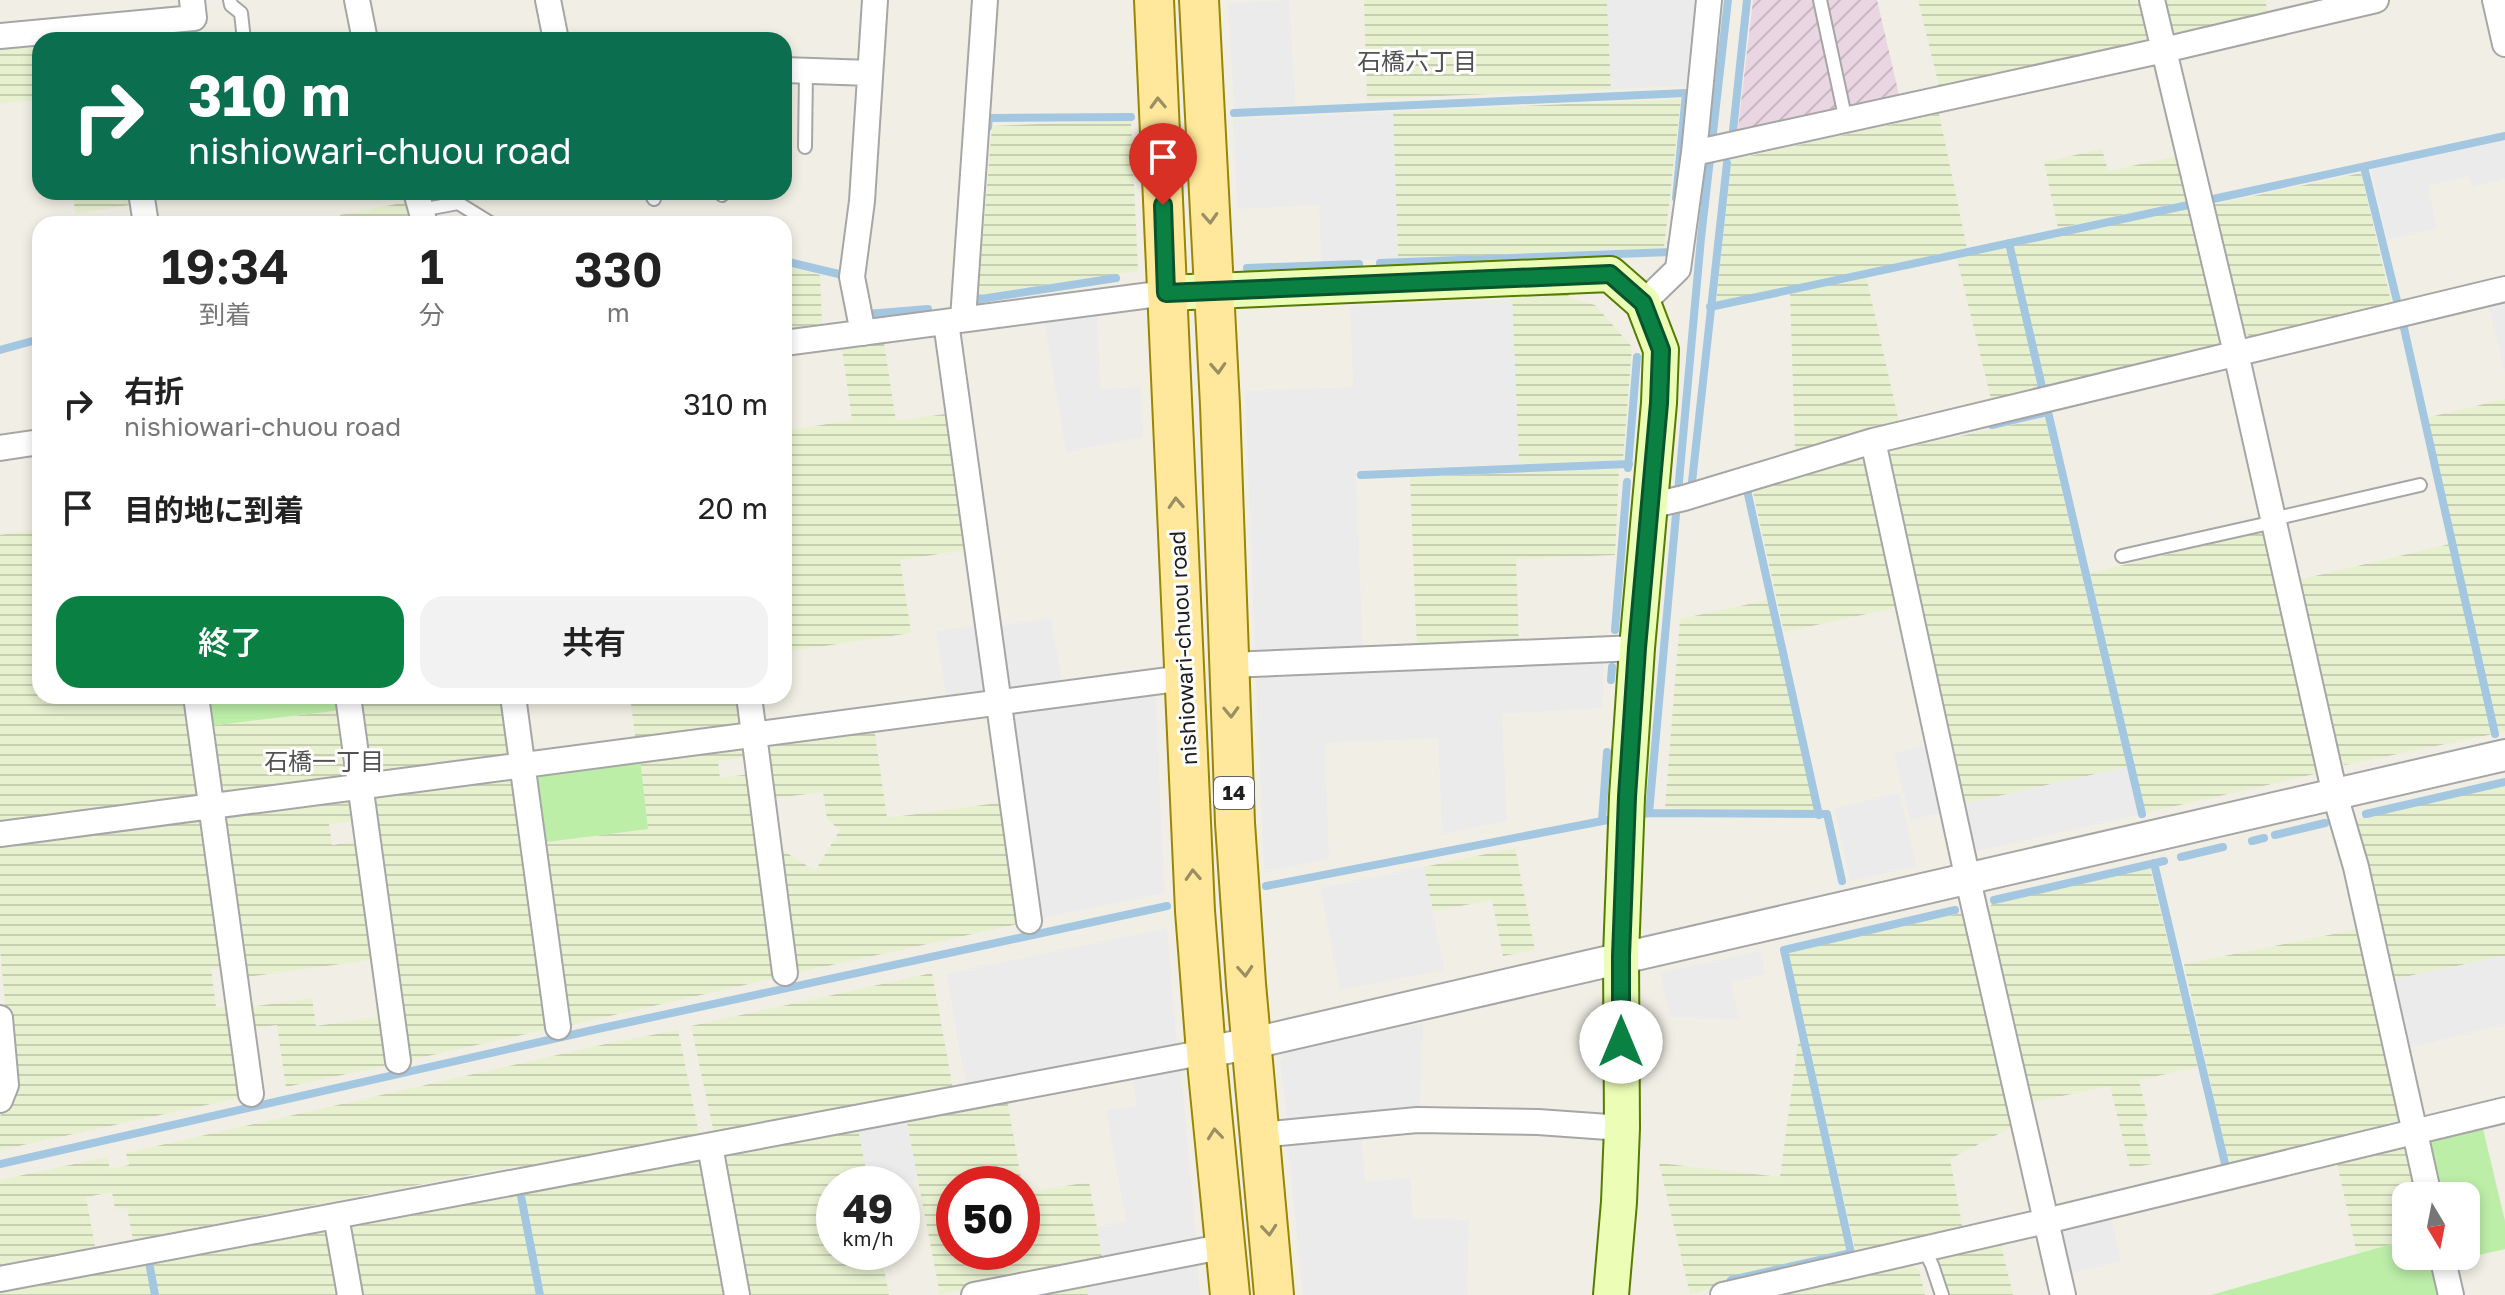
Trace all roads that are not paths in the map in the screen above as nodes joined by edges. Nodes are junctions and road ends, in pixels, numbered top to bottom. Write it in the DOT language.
graph roads {
  1 [pos="192,0"];
  2 [pos="230,0"];
  3 [pos="357,0"];
  4 [pos="548,0"];
  5 [pos="875,0"];
  6 [pos="985,0"];
  7 [pos="1154,0"];
  8 [pos="1199,0"];
  9 [pos="1709,0"];
  10 [pos="1820,0"];
  11 [pos="2152,0"];
  12 [pos="2376,0"];
  13 [pos="2495,0"];
  14 [pos="2346,4"];
  15 [pos="117,32"];
  16 [pos="243,32"];
  17 [pos="363,32"];
  18 [pos="554,32"];
  19 [pos="32,35"];
  20 [pos="0,36"];
  21 [pos="2505,44"];
  22 [pos="2164,50"];
  23 [pos="795,70"];
  24 [pos="870,73"];
  25 [pos="1846,121"];
  26 [pos="805,147"];
  27 [pos="1694,153"];
  28 [pos="421,209"];
  29 [pos="479,216"];
  30 [pos="2505,289"];
  31 [pos="1214,290"];
  32 [pos="1166,293"];
  33 [pos="1643,303"];
  34 [pos="955,321"];
  35 [pos="863,333"];
  36 [pos="792,342"];
  37 [pos="2236,353"];
  38 [pos="1873,441"];
  39 [pos="32,443"];
  40 [pos="0,448"];
  41 [pos="2420,485"];
  42 [pos="1649,506"];
  43 [pos="2273,521"];
  44 [pos="2122,556"];
  45 [pos="1637,648"];
  46 [pos="1229,665"];
  47 [pos="1184,678"];
  48 [pos="999,703"];
  49 [pos="197,704"];
  50 [pos="349,704"];
  51 [pos="514,704"];
  52 [pos="750,704"];
  53 [pos="754,735"];
  54 [pos="2505,755"];
  55 [pos="522,766"];
  56 [pos="360,787"];
  57 [pos="2335,795"];
  58 [pos="211,807"];
  59 [pos="0,834"];
  60 [pos="1968,880"];
  61 [pos="1029,921"];
  62 [pos="1621,956"];
  63 [pos="785,973"];
  64 [pos="0,1018"];
  65 [pos="558,1027"];
  66 [pos="1253,1043"];
  67 [pos="1206,1052"];
  68 [pos="398,1061"];
  69 [pos="251,1094"];
  70 [pos="0,1100"];
  71 [pos="2505,1110"];
  72 [pos="1622,1128"];
  73 [pos="2415,1130"];
  74 [pos="1260,1135"];
  75 [pos="710,1146"];
  76 [pos="2426,1182"];
  77 [pos="336,1216"];
  78 [pos="2046,1221"];
  79 [pos="1226,1246"];
  80 [pos="1924,1249"];
  81 [pos="2445,1270"];
  82 [pos="0,1279"];
  83 [pos="1752,1292"];
  84 [pos="350,1295"];
  85 [pos="737,1295"];
  86 [pos="974,1295"];
  87 [pos="1230,1295"];
  88 [pos="1274,1295"];
  89 [pos="1611,1295"];
  90 [pos="1723,1295"];
  91 [pos="1942,1295"];
  92 [pos="2063,1295"];
  93 [pos="2451,1295"];
  1 -- 15 [label="street"];
  2 -- 16 [label="lane"];
  3 -- 17 [label="street"];
  4 -- 18 [label="street"];
  5 -- 24 [label="street"];
  6 -- 34 [label="street"];
  32 -- 7 [label="main road, nishiowari-chuou road / 14, one-way"];
  8 -- 31 [label="main road, nishiowari-chuou road / 14, one-way"];
  9 -- 27 [label="street"];
  10 -- 25 [label="lane"];
  11 -- 22 [label="street"];
  12 -- 14 [label="street"];
  13 -- 21 [label="street"];
  14 -- 22 [label="street"];
  19 -- 20 [label="street"];
  22 -- 25 [label="street"];
  22 -- 37 [label="street"];
  23 -- 24 [label="street"];
  23 -- 26 [label="lane"];
  24 -- 35 [label="street"];
  25 -- 27 [label="street"];
  27 -- 33 [label="street"];
  28 -- 29 [label="lane"];
  30 -- 37 [label="street"];
  31 -- 32 [label="main road"];
  31 -- 33 [label="main road"];
  31 -- 46 [label="main road, nishiowari-chuou road / 14, one-way"];
  32 -- 34 [label="street"];
  47 -- 32 [label="main road, nishiowari-chuou road / 14, one-way"];
  33 -- 42 [label="main road"];
  34 -- 35 [label="street"];
  34 -- 48 [label="street"];
  35 -- 36 [label="street"];
  37 -- 38 [label="street"];
  37 -- 43 [label="street"];
  38 -- 42 [label="street"];
  38 -- 60 [label="street"];
  39 -- 40 [label="street"];
  41 -- 43 [label="lane"];
  42 -- 45 [label="main road"];
  43 -- 44 [label="lane"];
  43 -- 57 [label="street"];
  45 -- 46 [label="street"];
  45 -- 62 [label="main road"];
  46 -- 66 [label="main road, nishiowari-chuou road / 14, one-way"];
  47 -- 48 [label="street"];
  67 -- 47 [label="main road, nishiowari-chuou road / 14, one-way"];
  48 -- 53 [label="street"];
  48 -- 61 [label="street"];
  49 -- 58 [label="street"];
  50 -- 56 [label="street"];
  51 -- 55 [label="street"];
  52 -- 53 [label="street"];
  53 -- 55 [label="street"];
  53 -- 63 [label="street"];
  54 -- 57 [label="street"];
  55 -- 56 [label="street"];
  55 -- 65 [label="street"];
  56 -- 58 [label="street"];
  56 -- 68 [label="street"];
  57 -- 60 [label="street"];
  57 -- 73 [label="street"];
  58 -- 59 [label="street"];
  58 -- 69 [label="street"];
  60 -- 62 [label="street"];
  60 -- 78 [label="street"];
  62 -- 66 [label="street"];
  62 -- 72 [label="main road"];
  64 -- 70 [label="street"];
  66 -- 67 [label="street"];
  66 -- 74 [label="main road, nishiowari-chuou road / 14"];
  67 -- 75 [label="street"];
  79 -- 67 [label="main road, nishiowari-chuou road / 14, one-way"];
  71 -- 73 [label="street"];
  72 -- 74 [label="street"];
  72 -- 89 [label="main road"];
  73 -- 76 [label="street"];
  73 -- 78 [label="street"];
  74 -- 88 [label="main road, nishiowari-chuou road / 14, one-way"];
  75 -- 77 [label="street"];
  75 -- 85 [label="street"];
  77 -- 82 [label="street"];
  77 -- 84 [label="street"];
  78 -- 80 [label="street"];
  78 -- 92 [label="street"];
  79 -- 86 [label="street"];
  79 -- 87 [label="main road, nishiowari-chuou road / 14"];
  80 -- 83 [label="street"];
  80 -- 91 [label="lane"];
  81 -- 93 [label="street"];
  83 -- 90 [label="street"];
}
